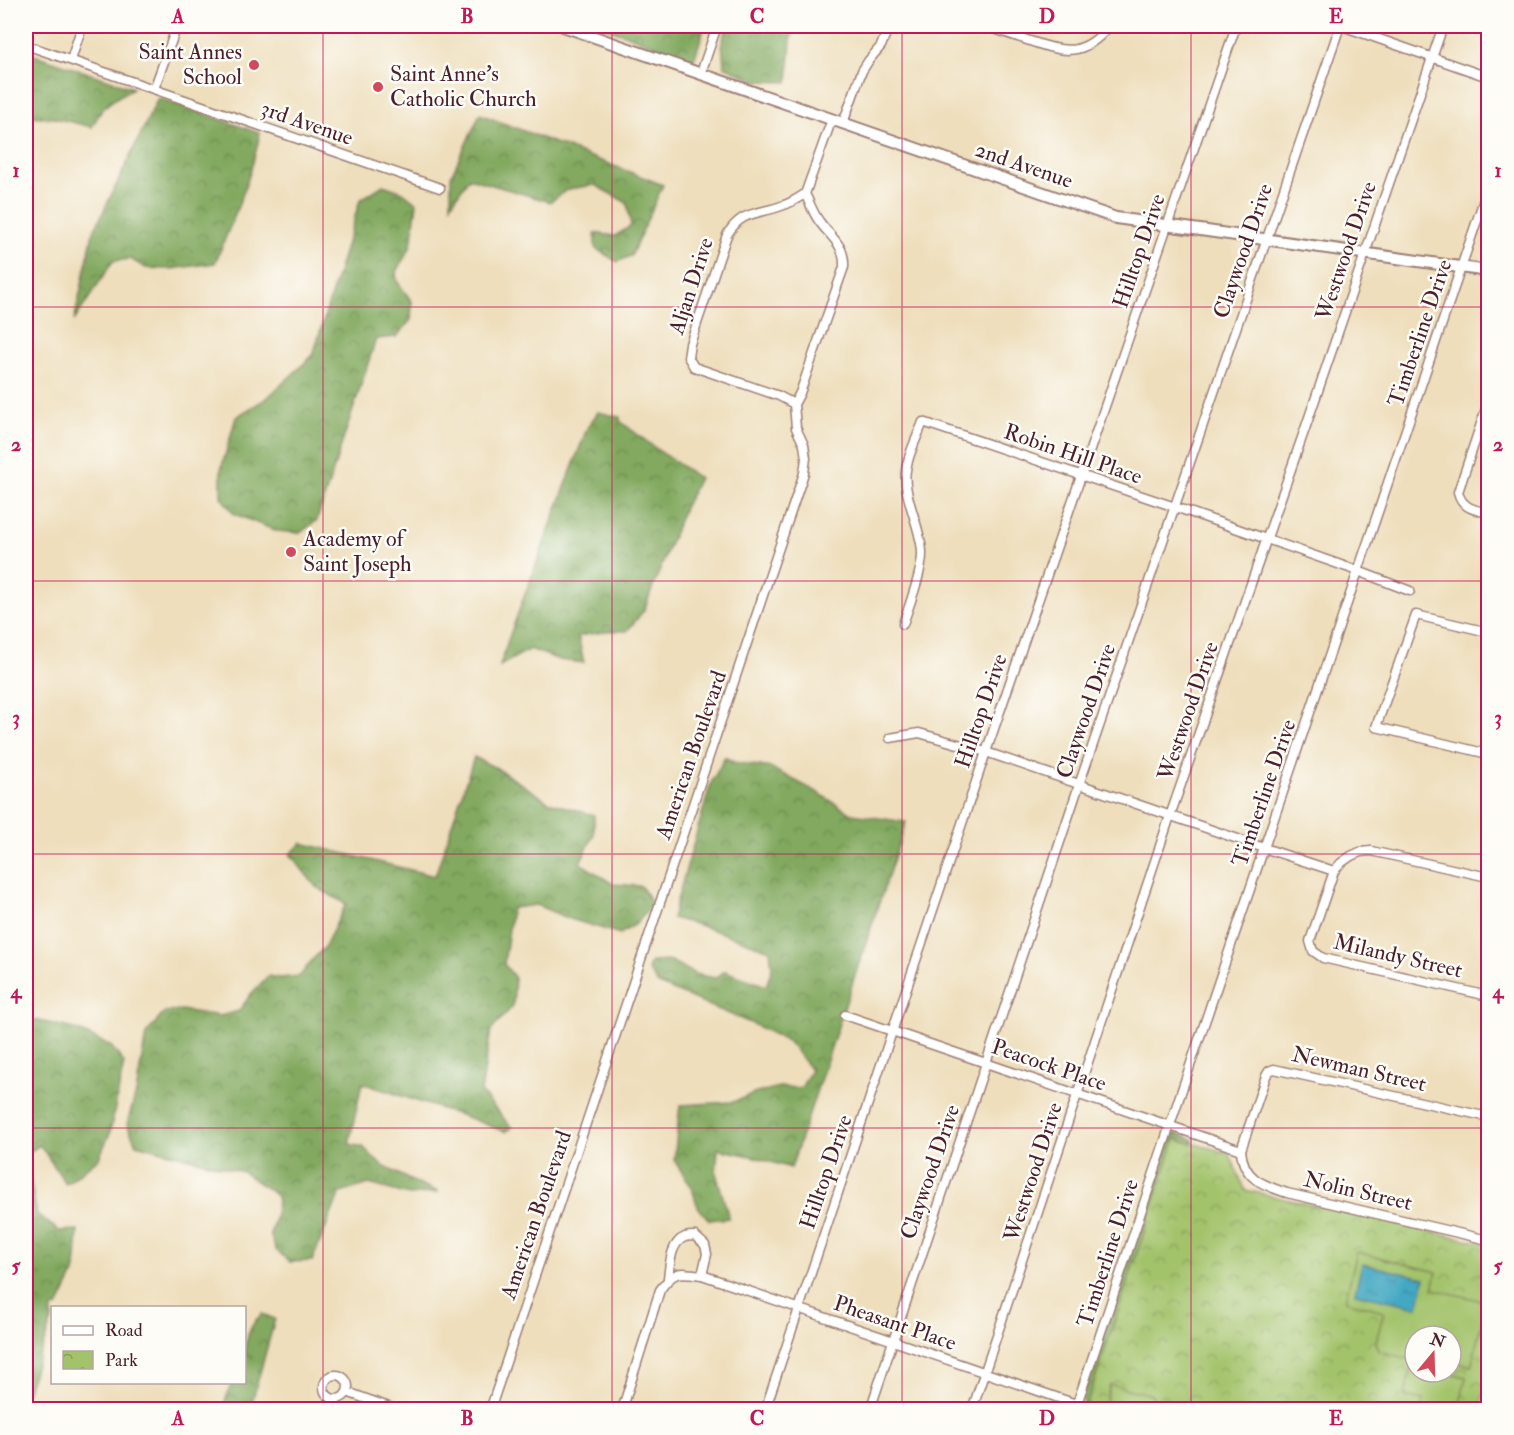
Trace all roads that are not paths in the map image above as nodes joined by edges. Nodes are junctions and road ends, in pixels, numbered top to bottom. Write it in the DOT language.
graph roads {
  1 [pos="82,26"];
  2 [pos="177,26"];
  3 [pos="563,26"];
  4 [pos="717,26"];
  5 [pos="889,26"];
  6 [pos="986,26"];
  7 [pos="1109,26"];
  8 [pos="1236,26"];
  9 [pos="1341,26"];
  10 [pos="1443,26"];
  11 [pos="26,45"];
  12 [pos="1432,57"];
  13 [pos="70,60"];
  14 [pos="701,73"];
  15 [pos="1488,76"];
  16 [pos="154,89"];
  17 [pos="832,119"];
  18 [pos="843,123"];
  19 [pos="440,188"];
  20 [pos="1488,188"];
  21 [pos="805,194"];
  22 [pos="1166,226"];
  23 [pos="1266,240"];
  24 [pos="1364,254"];
  25 [pos="1461,268"];
  26 [pos="1488,271"];
  27 [pos="1488,403"];
  28 [pos="794,404"];
  29 [pos="1081,475"];
  30 [pos="1175,507"];
  31 [pos="1488,513"];
  32 [pos="1266,539"];
  33 [pos="1358,571"];
  34 [pos="1410,591"];
  35 [pos="903,624"];
  36 [pos="1488,632"];
  37 [pos="890,738"];
  38 [pos="986,752"];
  39 [pos="1488,754"];
  40 [pos="1079,785"];
  41 [pos="1170,816"];
  42 [pos="1264,848"];
  43 [pos="1334,870"];
  44 [pos="1488,877"];
  45 [pos="1488,996"];
  46 [pos="845,1015"];
  47 [pos="892,1032"];
  48 [pos="986,1062"];
  49 [pos="1078,1093"];
  50 [pos="1488,1117"];
  51 [pos="1170,1125"];
  52 [pos="1241,1150"];
  53 [pos="1488,1240"];
  54 [pos="702,1275"];
  55 [pos="668,1278"];
  56 [pos="798,1309"];
  57 [pos="892,1341"];
  58 [pos="984,1372"];
  59 [pos="347,1392"];
  60 [pos="1076,1407"];
  61 [pos="397,1410"];
  62 [pos="490,1410"];
  63 [pos="622,1410"];
  64 [pos="765,1410"];
  65 [pos="870,1410"];
  66 [pos="972,1410"];
  1 -- 13 [label="street"];
  2 -- 16 [label="street"];
  3 -- 14 [label="street, 2nd Avenue"];
  4 -- 14 [label="street"];
  5 -- 18 [label="street"];
  6 -- 7 [label="street"];
  8 -- 22 [label="street, Hilltop Drive"];
  9 -- 12 [label="street"];
  9 -- 23 [label="street, Claywood Drive"];
  10 -- 12 [label="street, Westwood Drive"];
  11 -- 13 [label="street, 3rd Avenue"];
  12 -- 15 [label="street"];
  12 -- 24 [label="street, Westwood Drive"];
  13 -- 16 [label="street, 3rd Avenue"];
  14 -- 17 [label="street, 2nd Avenue"];
  16 -- 19 [label="street, 3rd Avenue"];
  17 -- 18 [label="street, 2nd Avenue"];
  17 -- 21 [label="street"];
  18 -- 22 [label="street, 2nd Avenue"];
  20 -- 25 [label="street, Timberline Drive"];
  21 -- 28 [label="street"];
  21 -- 28 [label="street, Aljan Drive"];
  22 -- 23 [label="street, 2nd Avenue"];
  22 -- 29 [label="street, Hilltop Drive"];
  23 -- 24 [label="street, 2nd Avenue"];
  23 -- 30 [label="street, Claywood Drive"];
  24 -- 25 [label="street, 2nd Avenue"];
  24 -- 32 [label="street, Westwood Drive"];
  25 -- 26 [label="street, 2nd Avenue"];
  25 -- 33 [label="street, Timberline Drive"];
  27 -- 31 [label="street"];
  28 -- 62 [label="street, American Boulevard"];
  29 -- 30 [label="street, Robin Hill Place"];
  29 -- 35 [label="street, Robin Hill Place"];
  29 -- 38 [label="street, Hilltop Drive"];
  30 -- 32 [label="street, Robin Hill Place"];
  30 -- 40 [label="street, Claywood Drive"];
  32 -- 33 [label="street, Robin Hill Place"];
  32 -- 41 [label="street, Westwood Drive"];
  33 -- 34 [label="street, Robin Hill Place"];
  33 -- 42 [label="street, Timberline Drive"];
  36 -- 39 [label="street"];
  37 -- 38 [label="street"];
  38 -- 40 [label="street"];
  38 -- 47 [label="street, Hilltop Drive"];
  40 -- 41 [label="street"];
  40 -- 48 [label="street, Claywood Drive"];
  41 -- 42 [label="street"];
  41 -- 49 [label="street, Westwood Drive"];
  42 -- 43 [label="street"];
  42 -- 51 [label="street, Timberline Drive"];
  43 -- 44 [label="street"];
  43 -- 45 [label="street, Milandy Street"];
  46 -- 47 [label="street, Peacock Place"];
  47 -- 48 [label="street, Peacock Place"];
  47 -- 56 [label="street, Hilltop Drive"];
  48 -- 49 [label="street, Peacock Place"];
  48 -- 57 [label="street, Claywood Drive"];
  49 -- 51 [label="street, Peacock Place"];
  49 -- 58 [label="street, Westwood Drive"];
  50 -- 52 [label="street, Newman Street"];
  51 -- 52 [label="street, Peacock Place"];
  51 -- 60 [label="street, Timberline Drive"];
  52 -- 53 [label="street, Nolin Street"];
  54 -- 55 [label="street"];
  54 -- 55 [label="street"];
  54 -- 56 [label="street, Pheasant Place"];
  55 -- 63 [label="street"];
  56 -- 57 [label="street, Pheasant Place"];
  56 -- 64 [label="street, Hilltop Drive"];
  57 -- 58 [label="street, Pheasant Place"];
  57 -- 65 [label="street, Claywood Drive"];
  58 -- 60 [label="street, Pheasant Place"];
  58 -- 66 [label="street, Westwood Drive"];
  59 -- 61 [label="street"];
}
